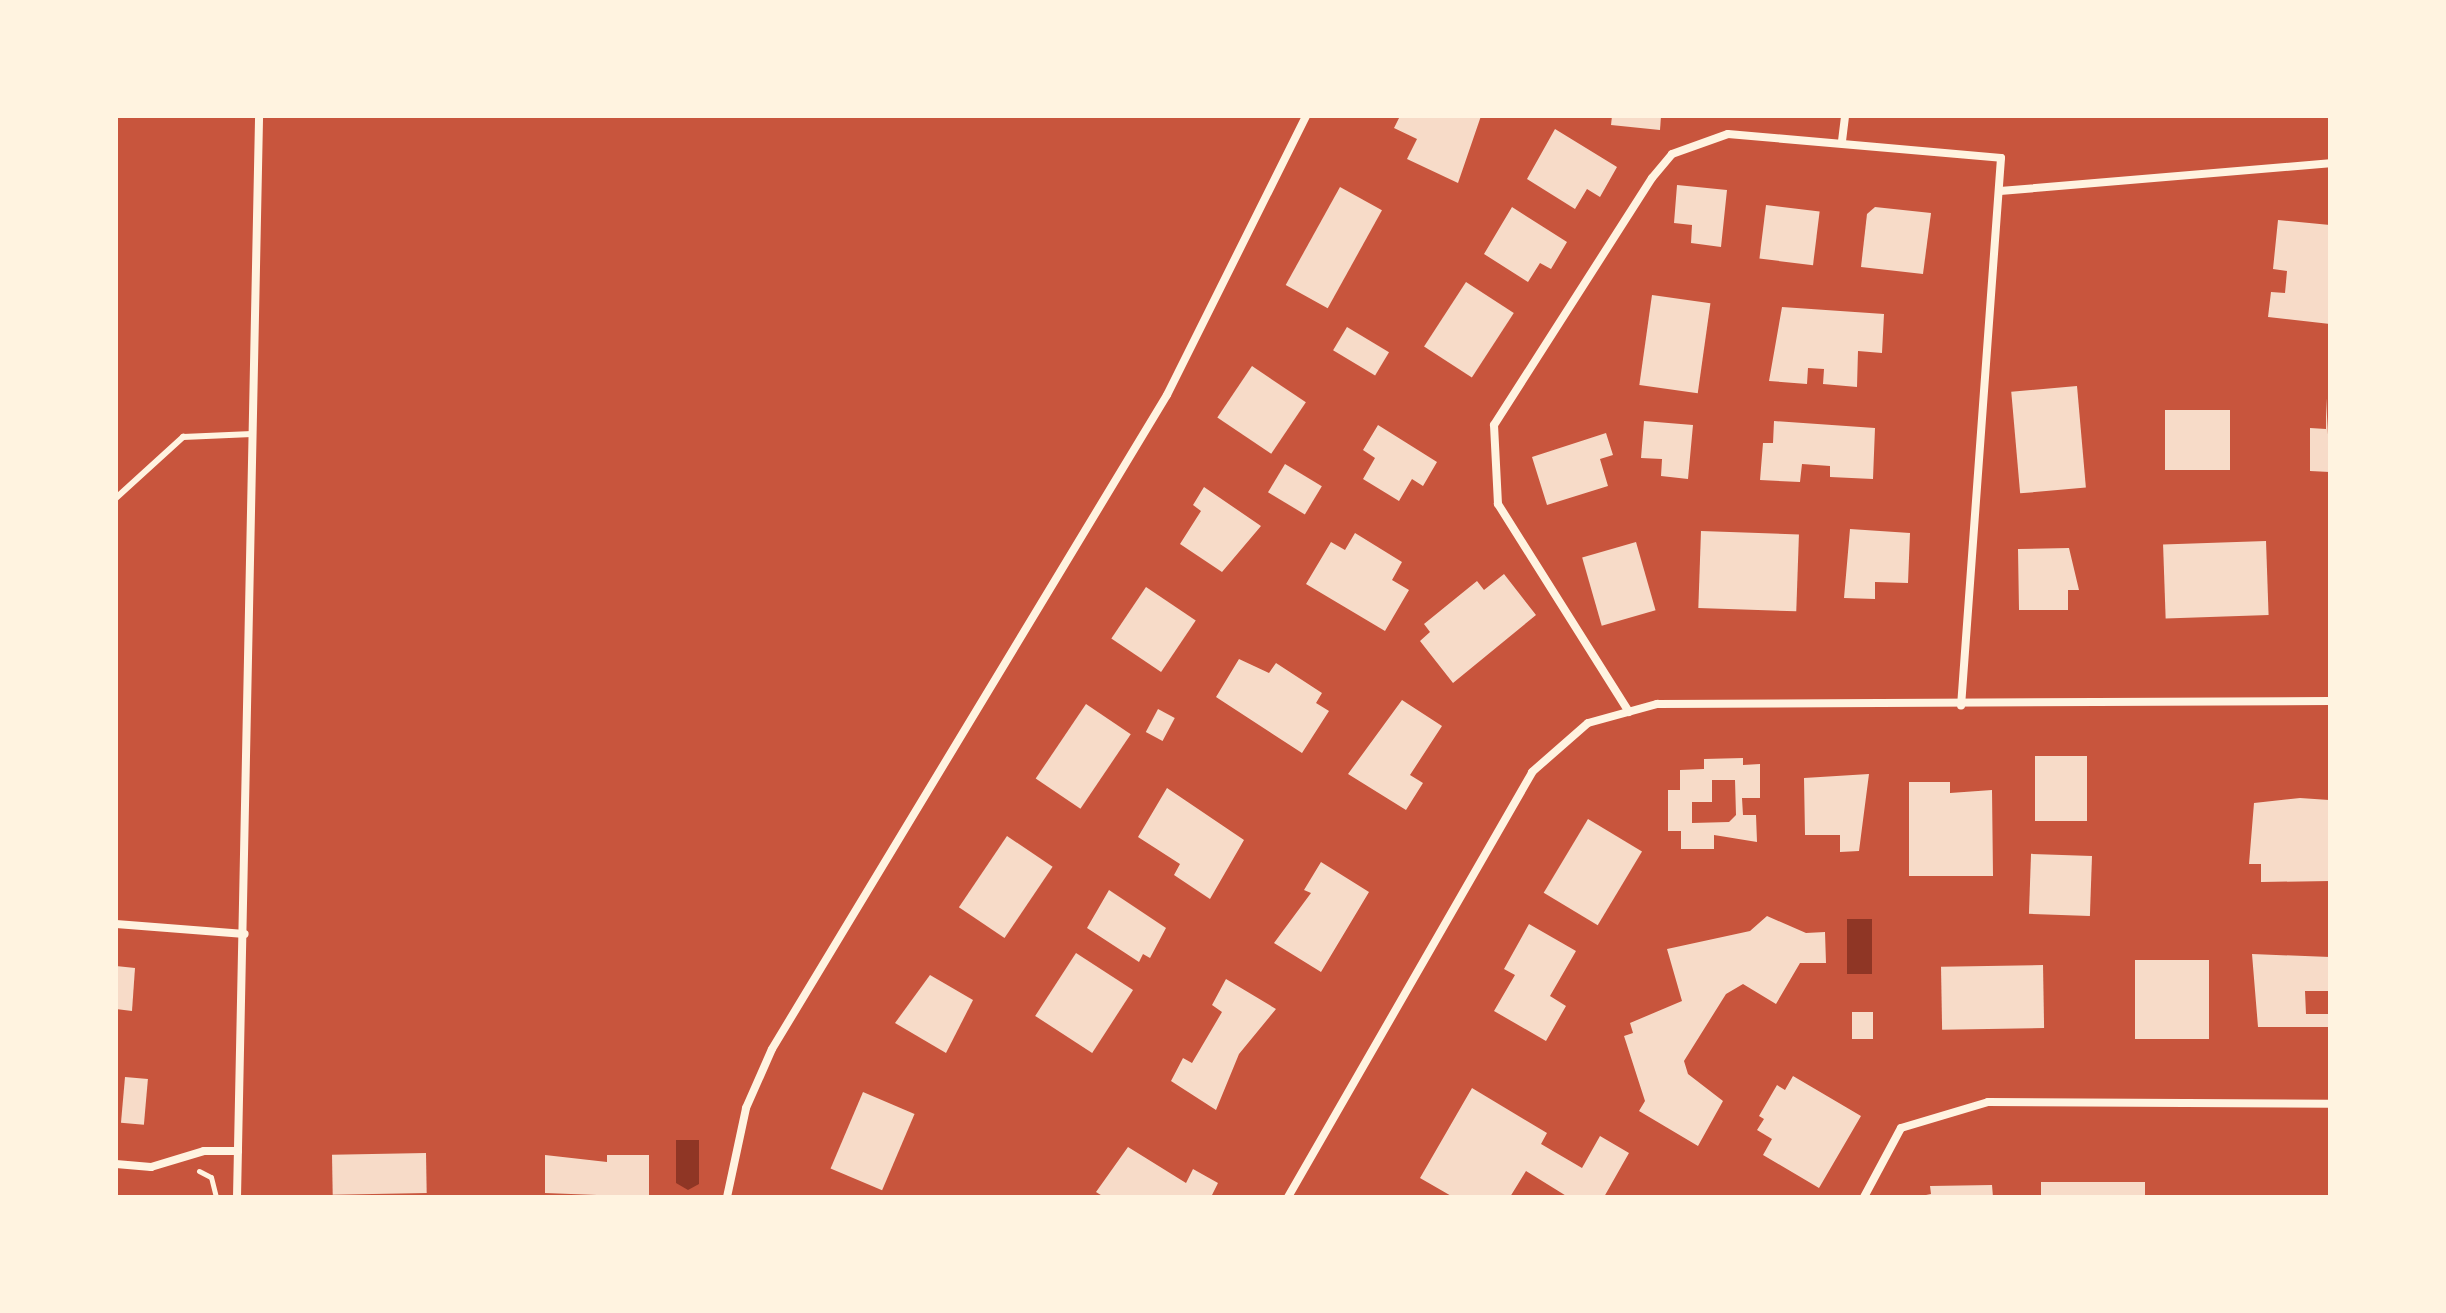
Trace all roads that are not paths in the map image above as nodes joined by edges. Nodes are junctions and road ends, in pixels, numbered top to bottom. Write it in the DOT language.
graph roads {
  1 [pos="259,116"];
  2 [pos="1306,116"];
  3 [pos="1845,116"];
  4 [pos="1842,141"];
  5 [pos="2330,163"];
  6 [pos="2000,191"];
  7 [pos="252,434"];
  8 [pos="116,498"];
  9 [pos="2330,701"];
  10 [pos="1961,706"];
  11 [pos="1629,712"];
  12 [pos="116,924"];
  13 [pos="245,934"];
  14 [pos="2330,1104"];
  15 [pos="238,1151"];
  16 [pos="116,1164"];
  17 [pos="237,1197"];
  18 [pos="727,1197"];
  19 [pos="1288,1197"];
  20 [pos="1864,1197"];
  1 -- 7 [label="street"];
  2 -- 18 [label="street"];
  3 -- 4 [label="street"];
  4 -- 6 [label="street"];
  4 -- 11 [label="street"];
  5 -- 6 [label="street"];
  6 -- 10 [label="street"];
  7 -- 8 [label="lane"];
  7 -- 13 [label="street"];
  9 -- 10 [label="street"];
  10 -- 11 [label="street"];
  11 -- 19 [label="street"];
  12 -- 13 [label="street"];
  13 -- 15 [label="street"];
  14 -- 20 [label="street"];
  15 -- 16 [label="street"];
  15 -- 17 [label="street"];
}
